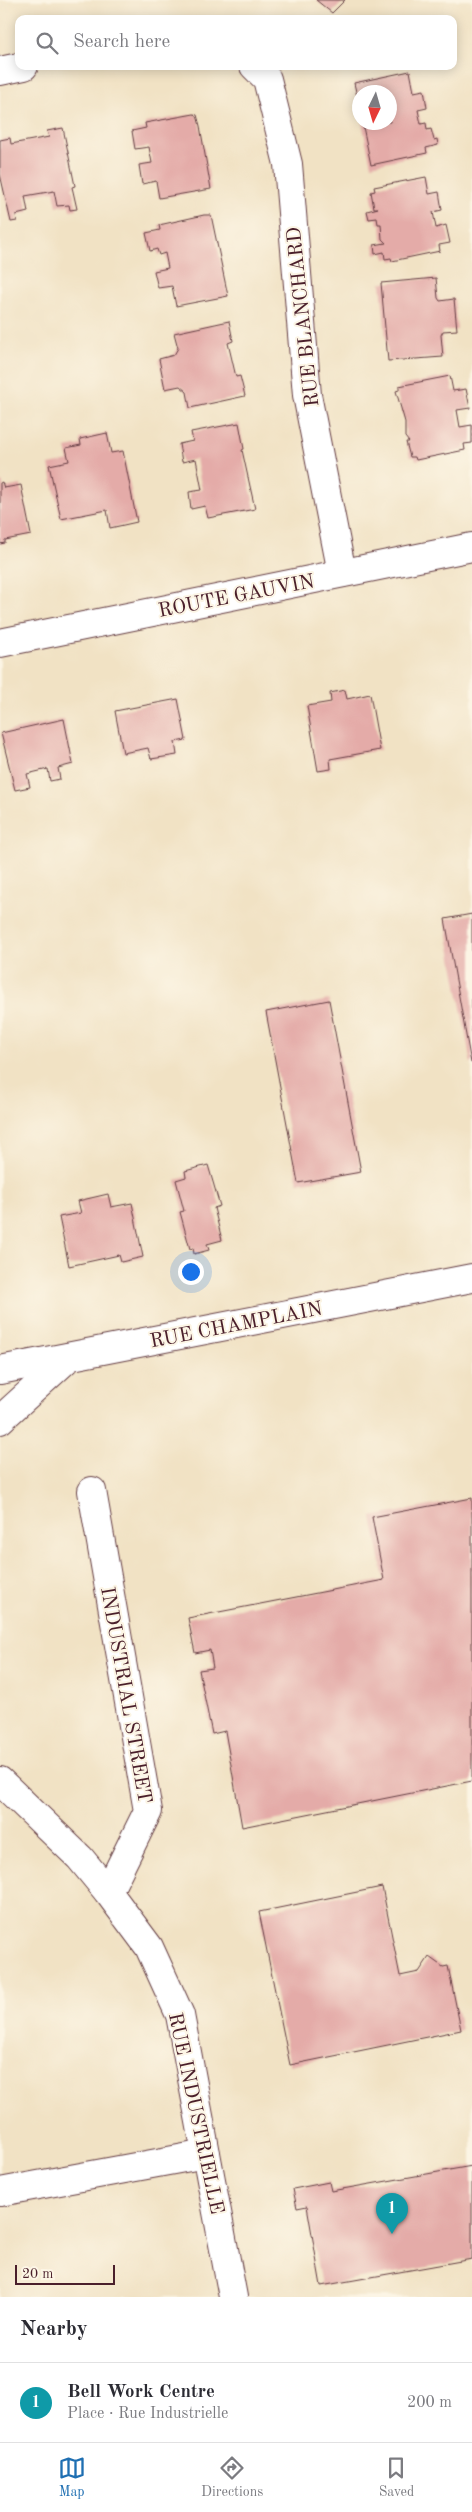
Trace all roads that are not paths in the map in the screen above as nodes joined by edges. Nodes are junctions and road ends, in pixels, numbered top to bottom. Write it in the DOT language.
graph roads {
  1 [pos="15,68"];
  2 [pos="258,70"];
  3 [pos="0,71"];
  4 [pos="472,547"];
  5 [pos="342,573"];
  6 [pos="0,643"];
  7 [pos="472,1278"];
  8 [pos="0,1356"];
  9 [pos="70,1356"];
  10 [pos="0,1370"];
  11 [pos="0,1420"];
  12 [pos="92,1491"];
  13 [pos="0,1782"];
  14 [pos="108,1892"];
  15 [pos="206,2154"];
  16 [pos="0,2192"];
  17 [pos="233,2297"];
  1 -- 3 [label="street"];
  2 -- 5 [label="street, RUE BLANCHARD"];
  4 -- 5 [label="street, ROUTE GAUVIN"];
  5 -- 6 [label="street, ROUTE GAUVIN"];
  7 -- 9 [label="street, RUE CHAMPLAIN"];
  8 -- 9 [label="street"];
  9 -- 10 [label="street, RUE CHAMPLAIN"];
  9 -- 11 [label="street"];
  12 -- 14 [label="street, INDUSTRIAL STREET"];
  13 -- 14 [label="street, RUE INDUSTRIELLE"];
  14 -- 15 [label="street, RUE INDUSTRIELLE"];
  15 -- 16 [label="street"];
  15 -- 17 [label="street, RUE INDUSTRIELLE"];
}
